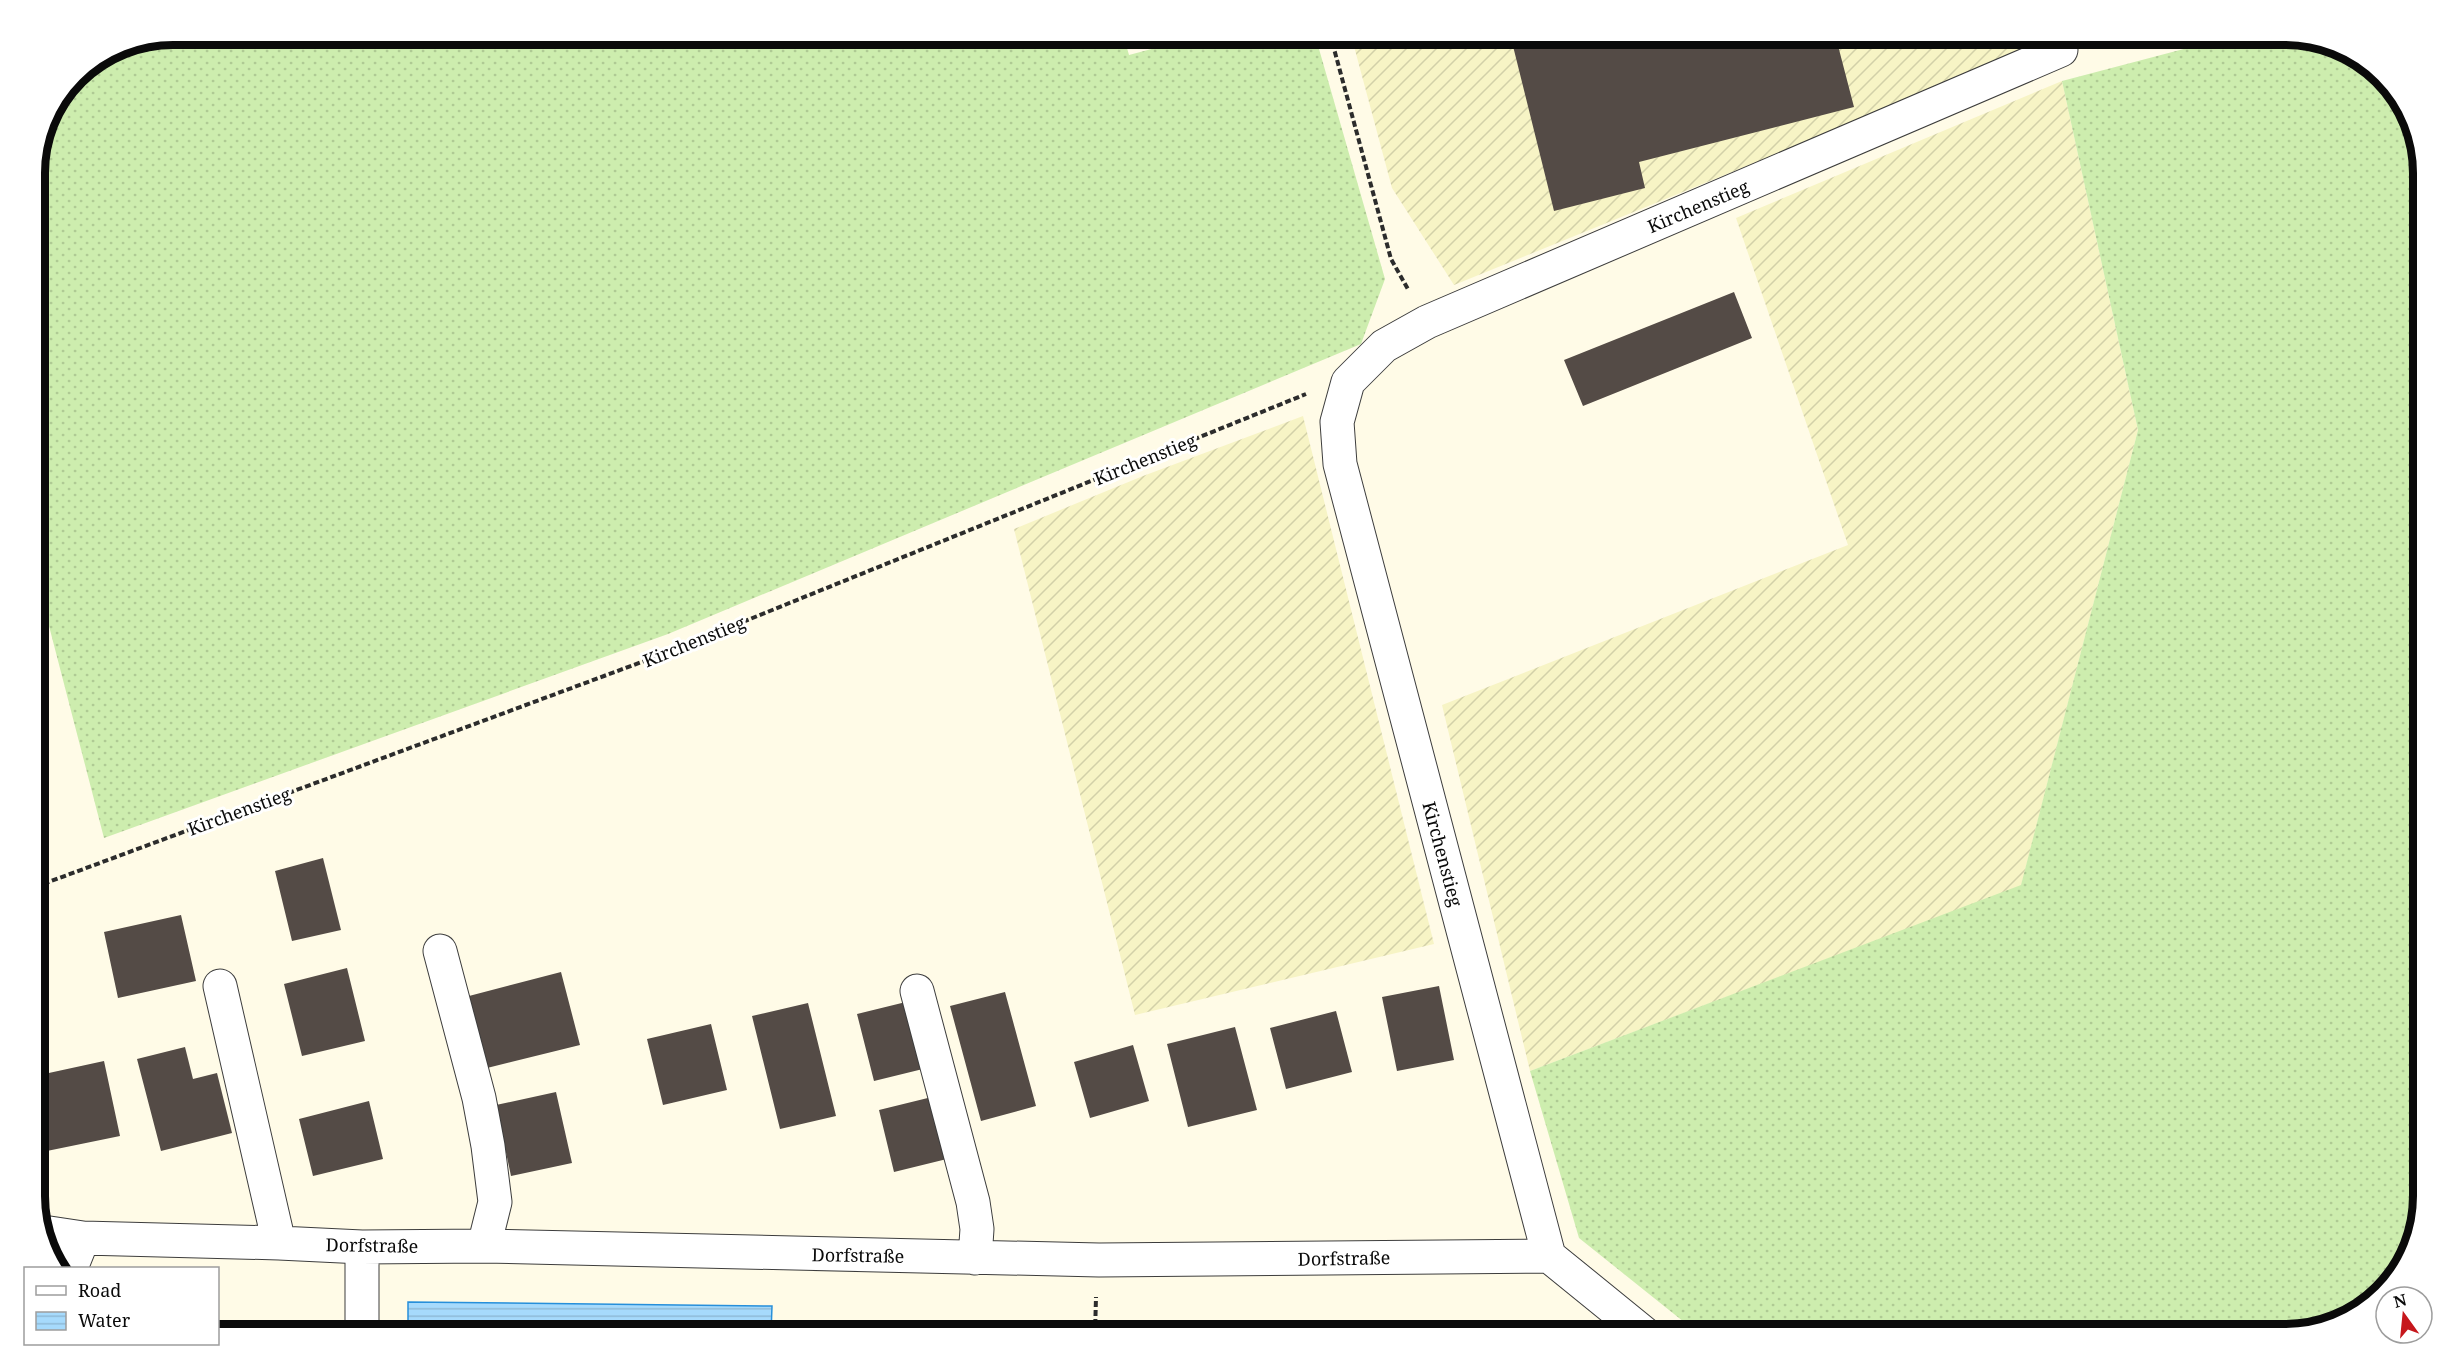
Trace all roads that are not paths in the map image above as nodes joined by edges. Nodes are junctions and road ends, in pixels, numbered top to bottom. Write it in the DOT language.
graph roads {
  1 [pos="2061,50"];
  2 [pos="440,951"];
  3 [pos="220,986"];
  4 [pos="917,991"];
  5 [pos="51,1233"];
  6 [pos="83,1238"];
  7 [pos="279,1242"];
  8 [pos="484,1246"];
  9 [pos="362,1247"];
  10 [pos="1549,1256"];
  11 [pos="975,1258"];
  12 [pos="73,1267"];
  13 [pos="362,1324"];
  14 [pos="1632,1324"];
  1 -- 10 [label="street, Kirchenstieg"];
  2 -- 8 [label="street"];
  3 -- 7 [label="street"];
  4 -- 11 [label="street"];
  5 -- 6 [label="street, Dorfstraße"];
  6 -- 7 [label="street, Dorfstraße"];
  6 -- 12 [label="street"];
  7 -- 9 [label="street, Dorfstraße"];
  8 -- 9 [label="street, Dorfstraße"];
  8 -- 11 [label="street, Dorfstraße"];
  9 -- 13 [label="street"];
  10 -- 11 [label="street, Dorfstraße"];
  10 -- 14 [label="street"];
}
